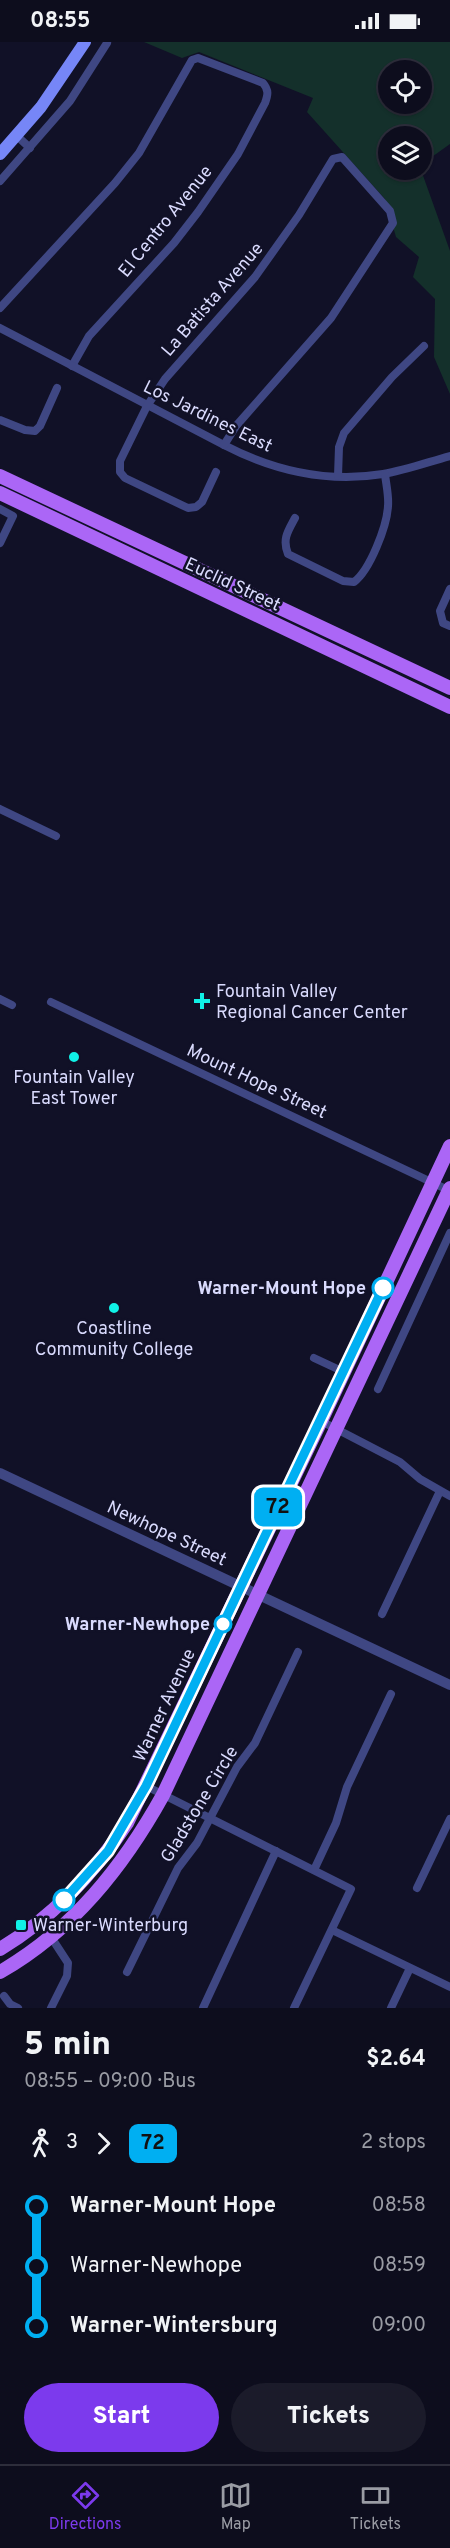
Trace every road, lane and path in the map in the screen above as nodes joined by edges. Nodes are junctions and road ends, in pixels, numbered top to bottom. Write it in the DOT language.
graph roads {
  1 [pos="85,42"];
  2 [pos="107,42"];
  3 [pos="17,136"];
  4 [pos="30,148"];
  5 [pos="0,154"];
  6 [pos="0,181"];
  7 [pos="0,308"];
  8 [pos="0,328"];
  9 [pos="424,346"];
  10 [pos="72,366"];
  11 [pos="57,388"];
  12 [pos="147,406"];
  13 [pos="0,420"];
  14 [pos="224,445"];
  15 [pos="450,456"];
  16 [pos="216,472"];
  17 [pos="385,474"];
  18 [pos="0,476"];
  19 [pos="338,476"];
  20 [pos="0,493"];
  21 [pos="42,496"];
  22 [pos="0,509"];
  23 [pos="36,510"];
  24 [pos="295,518"];
  25 [pos="0,543"];
  26 [pos="450,589"];
  27 [pos="450,626"];
  28 [pos="450,688"];
  29 [pos="450,707"];
  30 [pos="0,809"];
  31 [pos="56,836"];
  32 [pos="0,999"];
  33 [pos="51,1002"];
  34 [pos="12,1005"];
  35 [pos="450,1146"];
  36 [pos="432,1182"];
  37 [pos="450,1190"];
  38 [pos="450,1233"];
  39 [pos="314,1358"];
  40 [pos="344,1372"];
  41 [pos="378,1389"];
  42 [pos="321,1421"];
  43 [pos="337,1431"];
  44 [pos="0,1473"];
  45 [pos="440,1491"];
  46 [pos="450,1496"];
  47 [pos="241,1586"];
  48 [pos="258,1594"];
  49 [pos="382,1614"];
  50 [pos="298,1652"];
  51 [pos="450,1685"];
  52 [pos="391,1694"];
  53 [pos="146,1786"];
  54 [pos="163,1795"];
  55 [pos="211,1819"];
  56 [pos="450,1819"];
  57 [pos="127,1822"];
  58 [pos="276,1851"];
  59 [pos="314,1870"];
  60 [pos="113,1874"];
  61 [pos="417,1888"];
  62 [pos="43,1918"];
  63 [pos="332,1930"];
  64 [pos="51,1937"];
  65 [pos="0,1950"];
  66 [pos="410,1968"];
  67 [pos="0,1972"];
  68 [pos="127,1972"];
  69 [pos="450,1987"];
  70 [pos="4,1996"];
  71 [pos="18,2008"];
  72 [pos="51,2008"];
  73 [pos="203,2008"];
  74 [pos="294,2008"];
  75 [pos="391,2008"];
  1 -- 3 [label="main road"];
  2 -- 4 [label="street"];
  3 -- 4 [label="street"];
  3 -- 5 [label="main road"];
  4 -- 6 [label="street"];
  7 -- 10 [label="street, El Centro Avenue"];
  8 -- 10 [label="street, Los Jardines East"];
  9 -- 19 [label="street"];
  10 -- 12 [label="street, Los Jardines East"];
  11 -- 13 [label="street"];
  12 -- 14 [label="street, Los Jardines East"];
  12 -- 14 [label="street, La Batista Avenue"];
  12 -- 16 [label="street, La Batista Avenue"];
  14 -- 19 [label="street, Los Jardines East"];
  15 -- 17 [label="street, Los Jardines East"];
  17 -- 19 [label="street, Los Jardines East"];
  17 -- 24 [label="street"];
  18 -- 21 [label="main road, Euclid Street"];
  20 -- 23 [label="main road, Euclid Street"];
  21 -- 23 [label="street"];
  21 -- 28 [label="main road, Euclid Street"];
  22 -- 25 [label="street"];
  23 -- 29 [label="main road, Euclid Street"];
  26 -- 27 [label="street"];
  30 -- 31 [label="street"];
  32 -- 34 [label="street"];
  33 -- 36 [label="street, Mount Hope Street"];
  35 -- 36 [label="main road, Warner Avenue"];
  36 -- 37 [label="street, Mount Hope Street"];
  36 -- 40 [label="main road, Warner Avenue"];
  37 -- 43 [label="main road, Warner Avenue"];
  38 -- 41 [label="street"];
  39 -- 40 [label="street"];
  40 -- 42 [label="main road, Warner Avenue"];
  42 -- 43 [label="street"];
  42 -- 47 [label="main road, Warner Avenue"];
  43 -- 45 [label="street"];
  43 -- 48 [label="main road, Warner Avenue"];
  44 -- 47 [label="street, Newhope Street"];
  45 -- 46 [label="street"];
  45 -- 49 [label="street"];
  47 -- 48 [label="street, Newhope Street"];
  47 -- 53 [label="main road, Warner Avenue"];
  48 -- 51 [label="street, Newhope Street"];
  48 -- 54 [label="main road, Warner Avenue"];
  50 -- 55 [label="street, Gladstone Circle"];
  52 -- 59 [label="street"];
  53 -- 54 [label="street"];
  53 -- 57 [label="main road, Warner Avenue"];
  54 -- 55 [label="street"];
  54 -- 60 [label="main road, Warner Avenue"];
  55 -- 58 [label="street"];
  55 -- 68 [label="street, Gladstone Circle"];
  56 -- 61 [label="street"];
  57 -- 60 [label="main road"];
  57 -- 62 [label="main road, Warner Avenue"];
  58 -- 59 [label="street"];
  58 -- 73 [label="street"];
  59 -- 63 [label="street"];
  60 -- 64 [label="main road, Warner Avenue"];
  62 -- 64 [label="street"];
  62 -- 65 [label="main road, Warner Avenue"];
  63 -- 66 [label="street"];
  63 -- 74 [label="street"];
  64 -- 67 [label="main road, Warner Avenue"];
  64 -- 72 [label="street"];
  66 -- 69 [label="street"];
  66 -- 75 [label="street"];
  70 -- 71 [label="street"];
}
